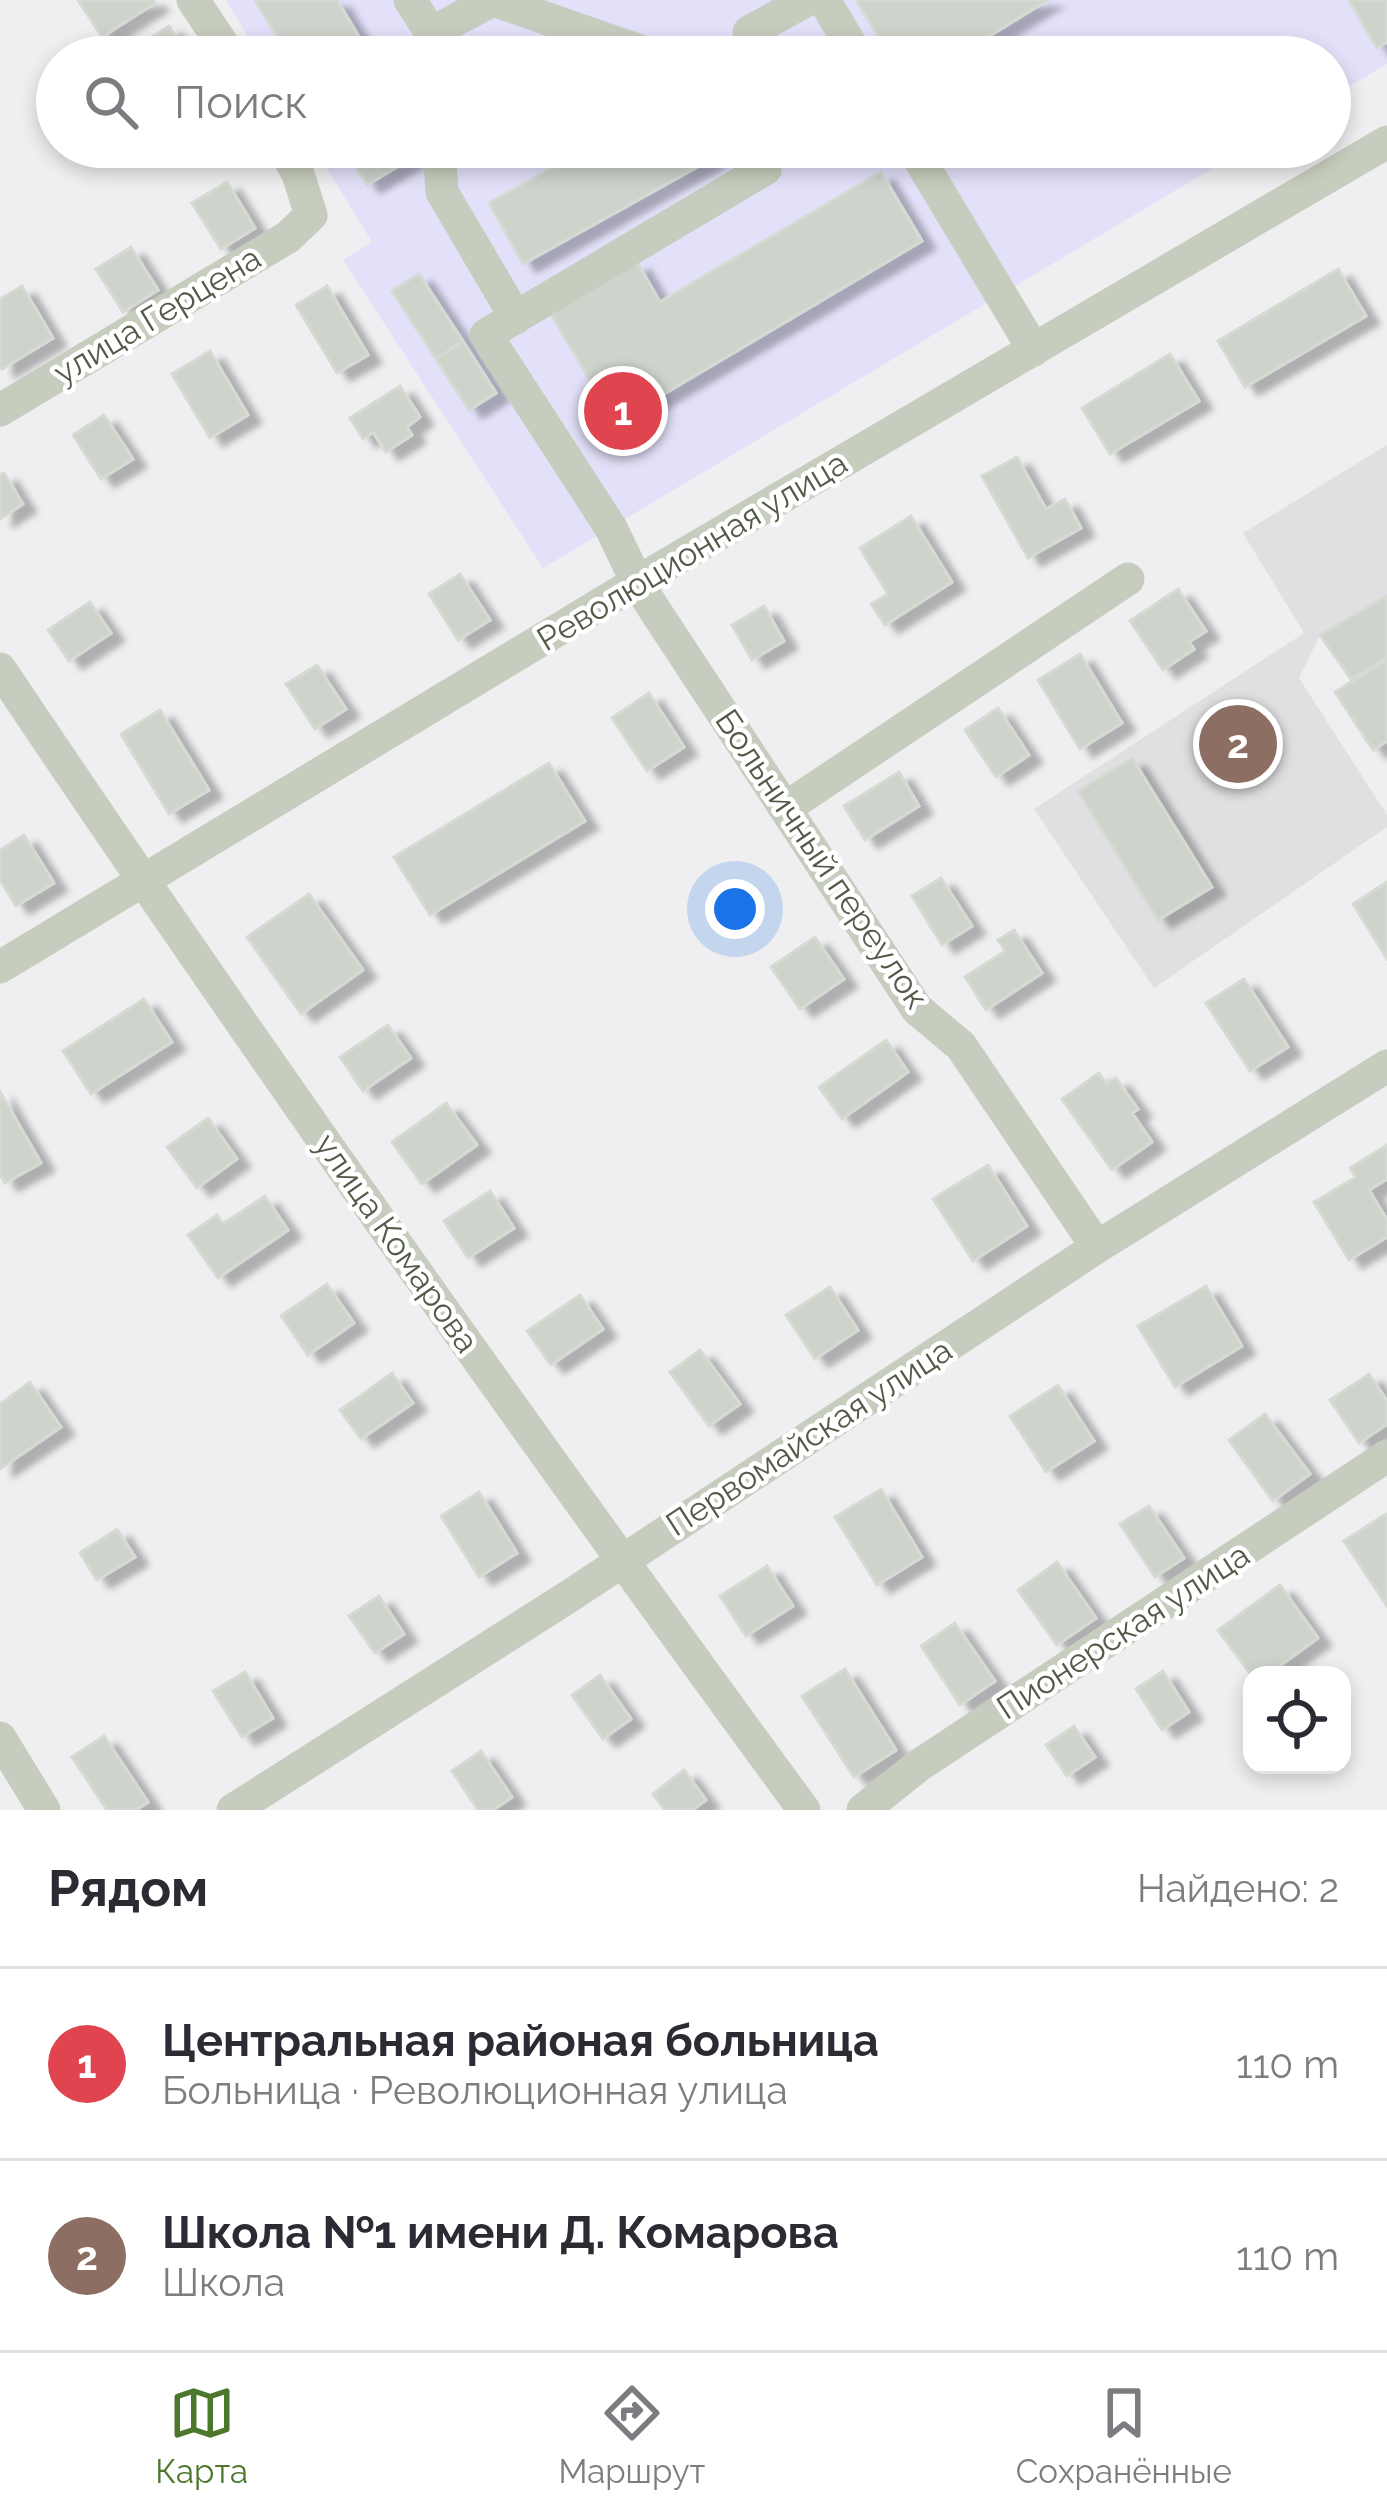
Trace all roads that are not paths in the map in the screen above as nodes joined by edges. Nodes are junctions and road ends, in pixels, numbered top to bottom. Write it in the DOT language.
graph roads {
  1 [pos="193,0"];
  2 [pos="410,0"];
  3 [pos="807,0"];
  4 [pos="824,0"];
  5 [pos="217,36"];
  6 [pos="428,36"];
  7 [pos="444,36"];
  8 [pos="598,36"];
  9 [pos="749,36"];
  10 [pos="845,36"];
  11 [pos="1387,142"];
  12 [pos="1351,163"];
  13 [pos="295,168"];
  14 [pos="440,168"];
  15 [pos="766,168"];
  16 [pos="925,168"];
  17 [pos="1343,168"];
  18 [pos="516,318"];
  19 [pos="1034,350"];
  20 [pos="0,410"];
  21 [pos="1128,579"];
  22 [pos="637,582"];
  23 [pos="0,669"];
  24 [pos="787,808"];
  25 [pos="142,882"];
  26 [pos="0,967"];
  27 [pos="1387,1066"];
  28 [pos="1097,1247"];
  29 [pos="1387,1456"];
  30 [pos="622,1561"];
  31 [pos="0,1738"];
  32 [pos="44,1810"];
  33 [pos="233,1810"];
  34 [pos="804,1810"];
  35 [pos="862,1810"];
  1 -- 5 [label="street"];
  2 -- 6 [label="street"];
  3 -- 9 [label="street"];
  4 -- 10 [label="street"];
  7 -- 8 [label="street"];
  11 -- 12 [label="street, Революционная улица"];
  13 -- 20 [label="street, улица Герцена"];
  14 -- 18 [label="street"];
  15 -- 18 [label="street"];
  16 -- 19 [label="street"];
  17 -- 19 [label="street, Революционная улица"];
  18 -- 22 [label="street, Больничный переулок"];
  19 -- 22 [label="street, Революционная улица"];
  21 -- 24 [label="street"];
  22 -- 24 [label="street, Больничный переулок"];
  22 -- 25 [label="street, Революционная улица"];
  23 -- 25 [label="street, улица Комарова"];
  24 -- 28 [label="street, Больничный переулок"];
  25 -- 26 [label="street, Революционная улица"];
  25 -- 30 [label="street, улица Комарова"];
  27 -- 28 [label="street, Первомайская улица"];
  28 -- 30 [label="street, Первомайская улица"];
  29 -- 35 [label="street, Пионерская улица"];
  30 -- 33 [label="street, Первомайская улица"];
  30 -- 34 [label="street, улица Комарова"];
  31 -- 32 [label="street"];
}
